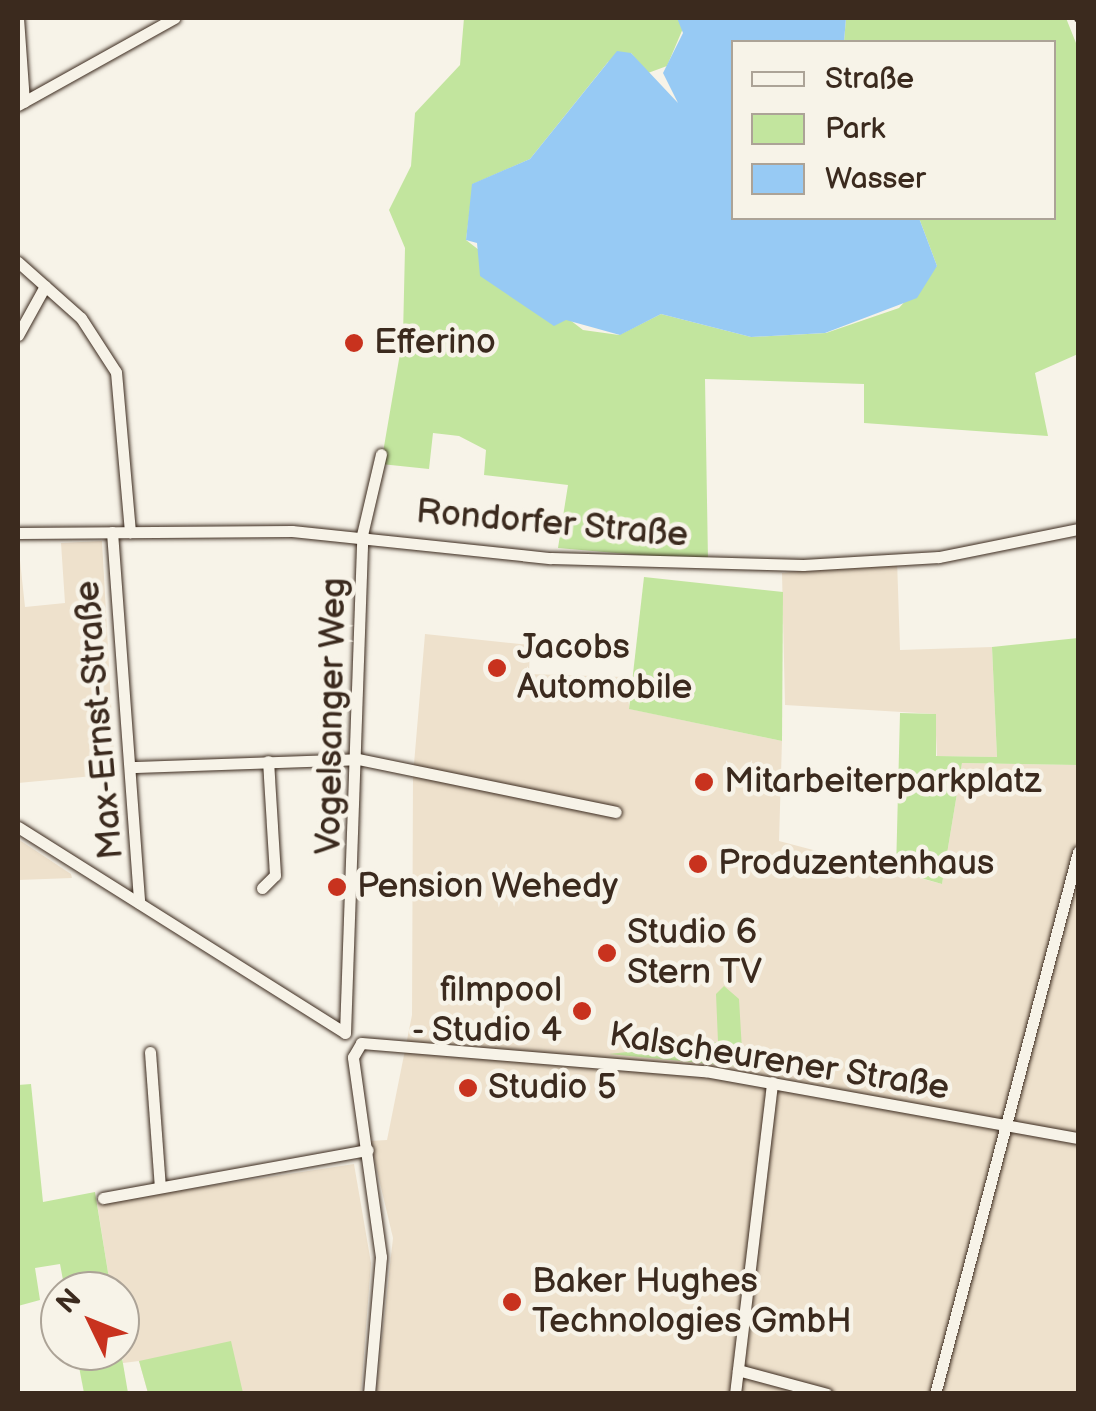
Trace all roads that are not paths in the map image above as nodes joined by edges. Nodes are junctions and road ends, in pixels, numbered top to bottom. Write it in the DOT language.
graph roads {
  1 [pos="18,18"];
  2 [pos="174,18"];
  3 [pos="21,104"];
  4 [pos="18,262"];
  5 [pos="45,286"];
  6 [pos="18,335"];
  7 [pos="381,454"];
  8 [pos="1078,529"];
  9 [pos="112,532"];
  10 [pos="130,532"];
  11 [pos="18,533"];
  12 [pos="362,535"];
  13 [pos="358,758"];
  14 [pos="268,761"];
  15 [pos="134,767"];
  16 [pos="616,812"];
  17 [pos="18,826"];
  18 [pos="1078,852"];
  19 [pos="262,888"];
  20 [pos="139,903"];
  21 [pos="150,1052"];
  22 [pos="772,1082"];
  23 [pos="1006,1126"];
  24 [pos="1078,1138"];
  25 [pos="368,1150"];
  26 [pos="160,1187"];
  27 [pos="103,1198"];
  28 [pos="738,1370"];
  29 [pos="369,1394"];
  30 [pos="734,1394"];
  31 [pos="827,1394"];
  32 [pos="934,1394"];
  1 -- 3 [label="street"];
  2 -- 3 [label="street"];
  4 -- 5 [label="street"];
  5 -- 6 [label="street"];
  5 -- 10 [label="street"];
  7 -- 12 [label="street, Vogelsanger Weg"];
  8 -- 12 [label="street, Rondorfer Straße"];
  9 -- 10 [label="street, Rondorfer Straße"];
  9 -- 11 [label="street, Rondorfer Straße"];
  9 -- 15 [label="street, Max-Ernst-Straße"];
  10 -- 12 [label="street, Rondorfer Straße"];
  12 -- 13 [label="street, Vogelsanger Weg"];
  13 -- 14 [label="street"];
  13 -- 16 [label="street"];
  13 -- 20 [label="street, Vogelsanger Weg"];
  14 -- 15 [label="street"];
  14 -- 19 [label="street"];
  15 -- 20 [label="street, Max-Ernst-Straße"];
  17 -- 20 [label="street"];
  18 -- 23 [label="street"];
  21 -- 26 [label="street"];
  22 -- 23 [label="street, Kalscheurener Straße"];
  22 -- 25 [label="street, Kalscheurener Straße"];
  22 -- 28 [label="street"];
  23 -- 24 [label="street, Kalscheurener Straße"];
  23 -- 32 [label="street"];
  25 -- 26 [label="street"];
  25 -- 29 [label="street"];
  26 -- 27 [label="street"];
  28 -- 30 [label="street"];
  28 -- 31 [label="street"];
}
